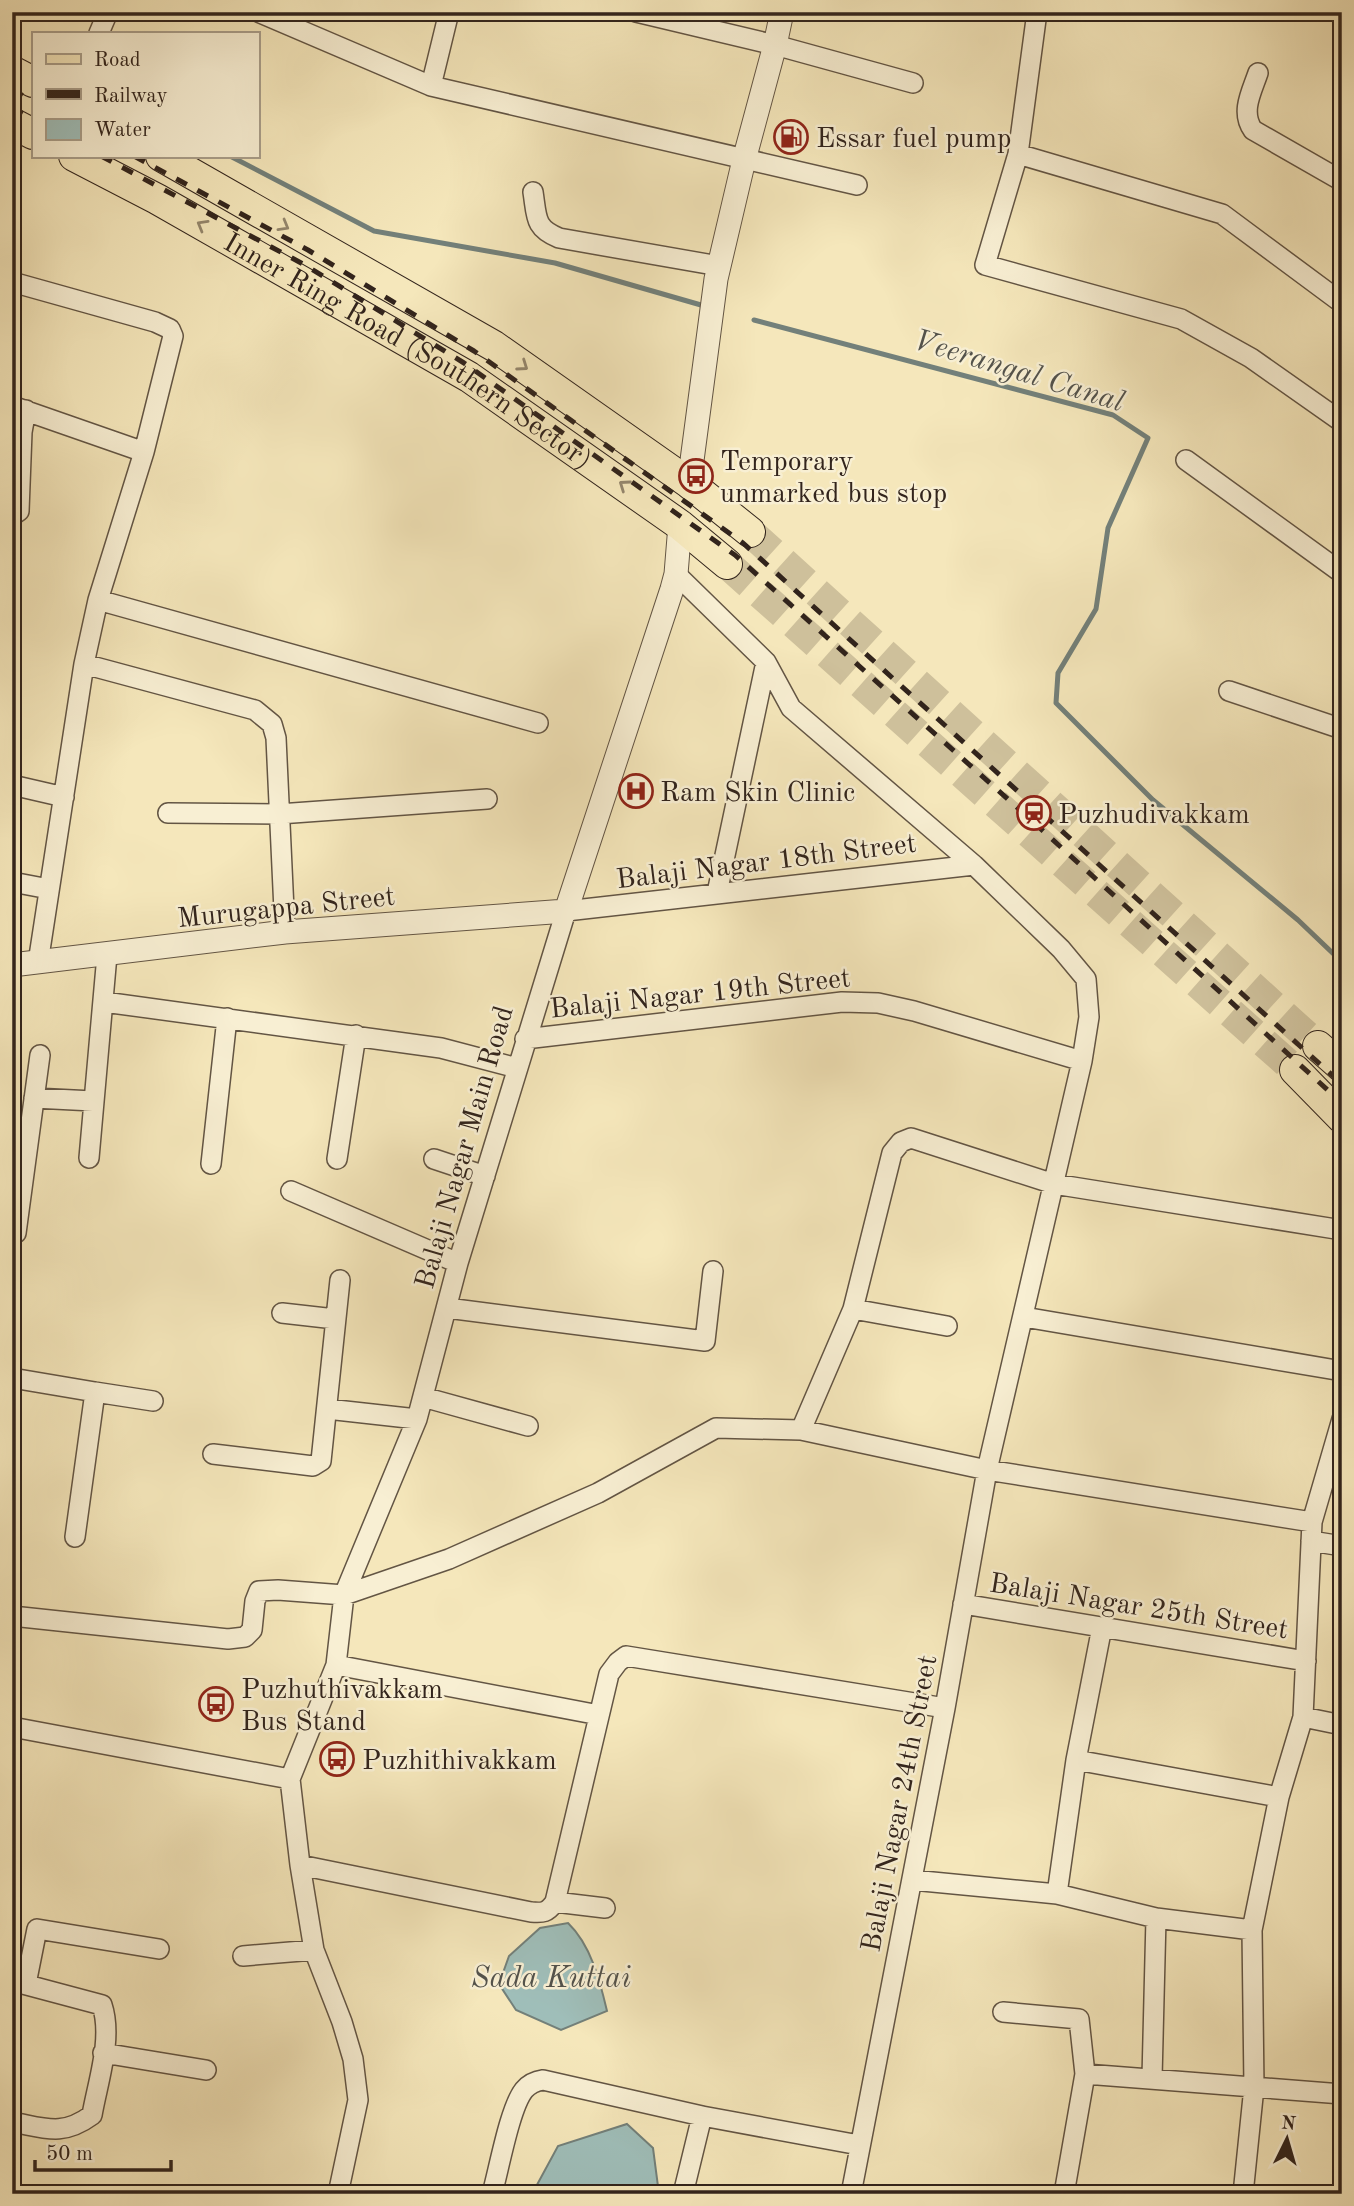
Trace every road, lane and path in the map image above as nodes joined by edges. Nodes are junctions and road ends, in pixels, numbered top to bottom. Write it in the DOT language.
graph roads {
  1 [pos="108,12"];
  2 [pos="257,12"];
  3 [pos="449,12"];
  4 [pos="636,12"];
  5 [pos="782,12"];
  6 [pos="1037,12"];
  7 [pos="99,32"];
  8 [pos="775,46"];
  9 [pos="12,71"];
  10 [pos="1258,73"];
  11 [pos="32,81"];
  12 [pos="913,83"];
  13 [pos="430,86"];
  14 [pos="12,123"];
  15 [pos="32,133"];
  16 [pos="1018,154"];
  17 [pos="78,158"];
  18 [pos="165,158"];
  19 [pos="744,160"];
  20 [pos="1342,181"];
  21 [pos="858,185"];
  22 [pos="533,192"];
  23 [pos="718,272"];
  24 [pos="12,282"];
  25 [pos="1342,303"];
  26 [pos="494,346"];
  27 [pos="470,377"];
  28 [pos="19,408"];
  29 [pos="1342,422"];
  30 [pos="144,452"];
  31 [pos="1185,460"];
  32 [pos="689,483"];
  33 [pos="12,516"];
  34 [pos="680,525"];
  35 [pos="750,532"];
  36 [pos="727,564"];
  37 [pos="1342,573"];
  38 [pos="676,574"];
  39 [pos="97,600"];
  40 [pos="766,662"];
  41 [pos="84,664"];
  42 [pos="1229,691"];
  43 [pos="538,723"];
  44 [pos="1342,729"];
  45 [pos="12,785"];
  46 [pos="64,797"];
  47 [pos="486,799"];
  48 [pos="168,813"];
  49 [pos="279,814"];
  50 [pos="974,865"];
  51 [pos="12,881"];
  52 [pos="49,888"];
  53 [pos="717,893"];
  54 [pos="566,911"];
  55 [pos="285,932"];
  56 [pos="107,955"];
  57 [pos="38,963"];
  58 [pos="12,965"];
  59 [pos="104,1002"];
  60 [pos="227,1018"];
  61 [pos="356,1035"];
  62 [pos="525,1039"];
  63 [pos="1318,1046"];
  64 [pos="40,1055"];
  65 [pos="1083,1061"];
  66 [pos="1342,1067"];
  67 [pos="517,1068"];
  68 [pos="1295,1070"];
  69 [pos="34,1098"];
  70 [pos="93,1101"];
  71 [pos="1342,1118"];
  72 [pos="89,1158"];
  73 [pos="337,1159"];
  74 [pos="434,1159"];
  75 [pos="211,1164"];
  76 [pos="485,1176"];
  77 [pos="1054,1184"];
  78 [pos="291,1191"];
  79 [pos="1342,1230"];
  80 [pos="16,1233"];
  81 [pos="458,1263"];
  82 [pos="713,1271"];
  83 [pos="340,1280"];
  84 [pos="447,1308"];
  85 [pos="853,1309"];
  86 [pos="282,1313"];
  87 [pos="1024,1317"];
  88 [pos="335,1319"];
  89 [pos="947,1326"];
  90 [pos="1342,1371"];
  91 [pos="12,1378"];
  92 [pos="95,1392"];
  93 [pos="423,1397"];
  94 [pos="153,1401"];
  95 [pos="327,1409"];
  96 [pos="417,1419"];
  97 [pos="1342,1419"];
  98 [pos="528,1426"];
  99 [pos="801,1430"];
  100 [pos="212,1454"];
  101 [pos="987,1470"];
  102 [pos="1311,1532"];
  103 [pos="75,1537"];
  104 [pos="1342,1546"];
  105 [pos="344,1595"];
  106 [pos="963,1604"];
  107 [pos="12,1616"];
  108 [pos="1102,1627"];
  109 [pos="1306,1661"];
  110 [pos="336,1665"];
  111 [pos="945,1708"];
  112 [pos="599,1715"];
  113 [pos="1303,1717"];
  114 [pos="1342,1725"];
  115 [pos="12,1727"];
  116 [pos="1076,1760"];
  117 [pos="290,1779"];
  118 [pos="1279,1797"];
  119 [pos="300,1865"];
  120 [pos="912,1880"];
  121 [pos="1057,1894"];
  122 [pos="555,1902"];
  123 [pos="606,1908"];
  124 [pos="1156,1918"];
  125 [pos="1252,1930"];
  126 [pos="159,1949"];
  127 [pos="314,1950"];
  128 [pos="243,1956"];
  129 [pos="19,1982"];
  130 [pos="1003,2012"];
  131 [pos="103,2053"];
  132 [pos="206,2070"];
  133 [pos="1085,2074"];
  134 [pos="1152,2078"];
  135 [pos="1254,2087"];
  136 [pos="1342,2094"];
  137 [pos="702,2116"];
  138 [pos="12,2122"];
  139 [pos="859,2145"];
  140 [pos="338,2194"];
  141 [pos="492,2194"];
  142 [pos="683,2194"];
  143 [pos="851,2194"];
  144 [pos="1064,2194"];
  145 [pos="1243,2194"];
  1 -- 7 [label="street"];
  2 -- 13 [label="street"];
  3 -- 13 [label="street"];
  4 -- 8 [label="street"];
  5 -- 8 [label="street"];
  6 -- 16 [label="street"];
  8 -- 12 [label="street"];
  8 -- 19 [label="street"];
  9 -- 11 [label="main road"];
  10 -- 20 [label="street"];
  13 -- 19 [label="street"];
  14 -- 15 [label="main road"];
  16 -- 25 [label="street"];
  16 -- 29 [label="street"];
  27 -- 17 [label="main road, Inner Ring Road (Southern Sector), one-way"];
  18 -- 26 [label="main road, Inner Ring Road (Southern Sector), one-way"];
  19 -- 21 [label="street"];
  19 -- 23 [label="street"];
  22 -- 23 [label="street"];
  23 -- 32 [label="street"];
  24 -- 30 [label="street"];
  26 -- 27 [label="main road"];
  26 -- 32 [label="main road, Inner Ring Road (Southern Sector), one-way"];
  34 -- 27 [label="main road, Inner Ring Road (Southern Sector), one-way"];
  28 -- 30 [label="street"];
  28 -- 33 [label="street"];
  30 -- 39 [label="street"];
  31 -- 37 [label="street"];
  32 -- 35 [label="main road, Inner Ring Road (Southern Sector)"];
  34 -- 36 [label="main road, Inner Ring Road (Southern Sector)"];
  34 -- 38 [label="street, Balaji Nagar Main Road"];
  38 -- 40 [label="street, Balaji Nagar 24th Street"];
  38 -- 54 [label="street, Balaji Nagar Main Road"];
  39 -- 41 [label="street"];
  39 -- 43 [label="street"];
  40 -- 50 [label="street, Balaji Nagar 24th Street"];
  40 -- 53 [label="street"];
  41 -- 46 [label="street"];
  41 -- 49 [label="street"];
  42 -- 44 [label="street"];
  45 -- 46 [label="street"];
  46 -- 52 [label="street"];
  47 -- 49 [label="street"];
  48 -- 49 [label="street"];
  49 -- 55 [label="street"];
  50 -- 53 [label="street, Balaji Nagar 18th Street"];
  50 -- 65 [label="street, Balaji Nagar 24th Street"];
  51 -- 52 [label="street"];
  52 -- 57 [label="street"];
  53 -- 54 [label="street, Balaji Nagar 18th Street"];
  54 -- 55 [label="street, Murugappa Street"];
  54 -- 62 [label="street, Balaji Nagar Main Road"];
  55 -- 56 [label="street, Murugappa Street"];
  56 -- 57 [label="street, Murugappa Street"];
  56 -- 59 [label="street"];
  57 -- 58 [label="street, Murugappa Street"];
  59 -- 60 [label="street"];
  59 -- 70 [label="street"];
  60 -- 61 [label="street"];
  60 -- 75 [label="street"];
  61 -- 67 [label="street"];
  61 -- 73 [label="street"];
  62 -- 65 [label="street, Balaji Nagar 19th Street"];
  62 -- 67 [label="street, Balaji Nagar Main Road"];
  63 -- 66 [label="main road"];
  64 -- 69 [label="street"];
  65 -- 77 [label="street, Balaji Nagar 24th Street"];
  67 -- 76 [label="street, Balaji Nagar Main Road"];
  68 -- 71 [label="main road"];
  69 -- 70 [label="street"];
  69 -- 80 [label="street"];
  70 -- 72 [label="street"];
  74 -- 76 [label="street"];
  76 -- 81 [label="street, Balaji Nagar Main Road"];
  77 -- 79 [label="street"];
  77 -- 85 [label="street"];
  77 -- 87 [label="street, Balaji Nagar 24th Street"];
  78 -- 81 [label="street"];
  81 -- 84 [label="street, Balaji Nagar Main Road"];
  82 -- 84 [label="street"];
  83 -- 88 [label="street"];
  84 -- 93 [label="street, Balaji Nagar Main Road"];
  85 -- 89 [label="street"];
  85 -- 99 [label="street"];
  86 -- 88 [label="street"];
  87 -- 90 [label="street"];
  87 -- 101 [label="street, Balaji Nagar 24th Street"];
  88 -- 95 [label="street"];
  91 -- 92 [label="street"];
  92 -- 94 [label="street"];
  92 -- 103 [label="street"];
  93 -- 96 [label="street, Balaji Nagar Main Road"];
  93 -- 98 [label="street"];
  95 -- 96 [label="street"];
  95 -- 100 [label="street"];
  96 -- 105 [label="street, Balaji Nagar Main Road"];
  97 -- 102 [label="street"];
  99 -- 101 [label="street"];
  99 -- 105 [label="street"];
  101 -- 102 [label="street"];
  101 -- 106 [label="street, Balaji Nagar 24th Street"];
  102 -- 104 [label="street"];
  102 -- 109 [label="street"];
  105 -- 107 [label="street"];
  105 -- 110 [label="street, Balaji Nagar Main Road"];
  106 -- 108 [label="street, Balaji Nagar 25th Street"];
  106 -- 111 [label="street, Balaji Nagar 24th Street"];
  108 -- 109 [label="street, Balaji Nagar 25th Street"];
  108 -- 116 [label="street"];
  109 -- 113 [label="street"];
  110 -- 112 [label="street"];
  110 -- 117 [label="street, Balaji Nagar Main Road"];
  111 -- 112 [label="street"];
  111 -- 120 [label="street, Balaji Nagar 24th Street"];
  112 -- 122 [label="street"];
  113 -- 114 [label="street"];
  113 -- 118 [label="street"];
  115 -- 117 [label="street"];
  116 -- 118 [label="street"];
  116 -- 121 [label="street"];
  117 -- 119 [label="street"];
  118 -- 125 [label="street"];
  119 -- 122 [label="street"];
  119 -- 127 [label="street"];
  120 -- 121 [label="street"];
  120 -- 139 [label="street, Balaji Nagar 24th Street"];
  121 -- 124 [label="street"];
  122 -- 123 [label="street"];
  124 -- 125 [label="street"];
  124 -- 134 [label="street"];
  125 -- 135 [label="street"];
  126 -- 129 [label="street"];
  127 -- 128 [label="street"];
  127 -- 140 [label="street"];
  129 -- 131 [label="street"];
  130 -- 133 [label="street"];
  131 -- 132 [label="street"];
  131 -- 138 [label="street"];
  133 -- 134 [label="street"];
  133 -- 144 [label="street"];
  134 -- 135 [label="street"];
  135 -- 136 [label="street"];
  135 -- 145 [label="street"];
  137 -- 139 [label="street"];
  137 -- 141 [label="street"];
  137 -- 142 [label="street"];
  139 -- 143 [label="street, Balaji Nagar 24th Street"];
}
